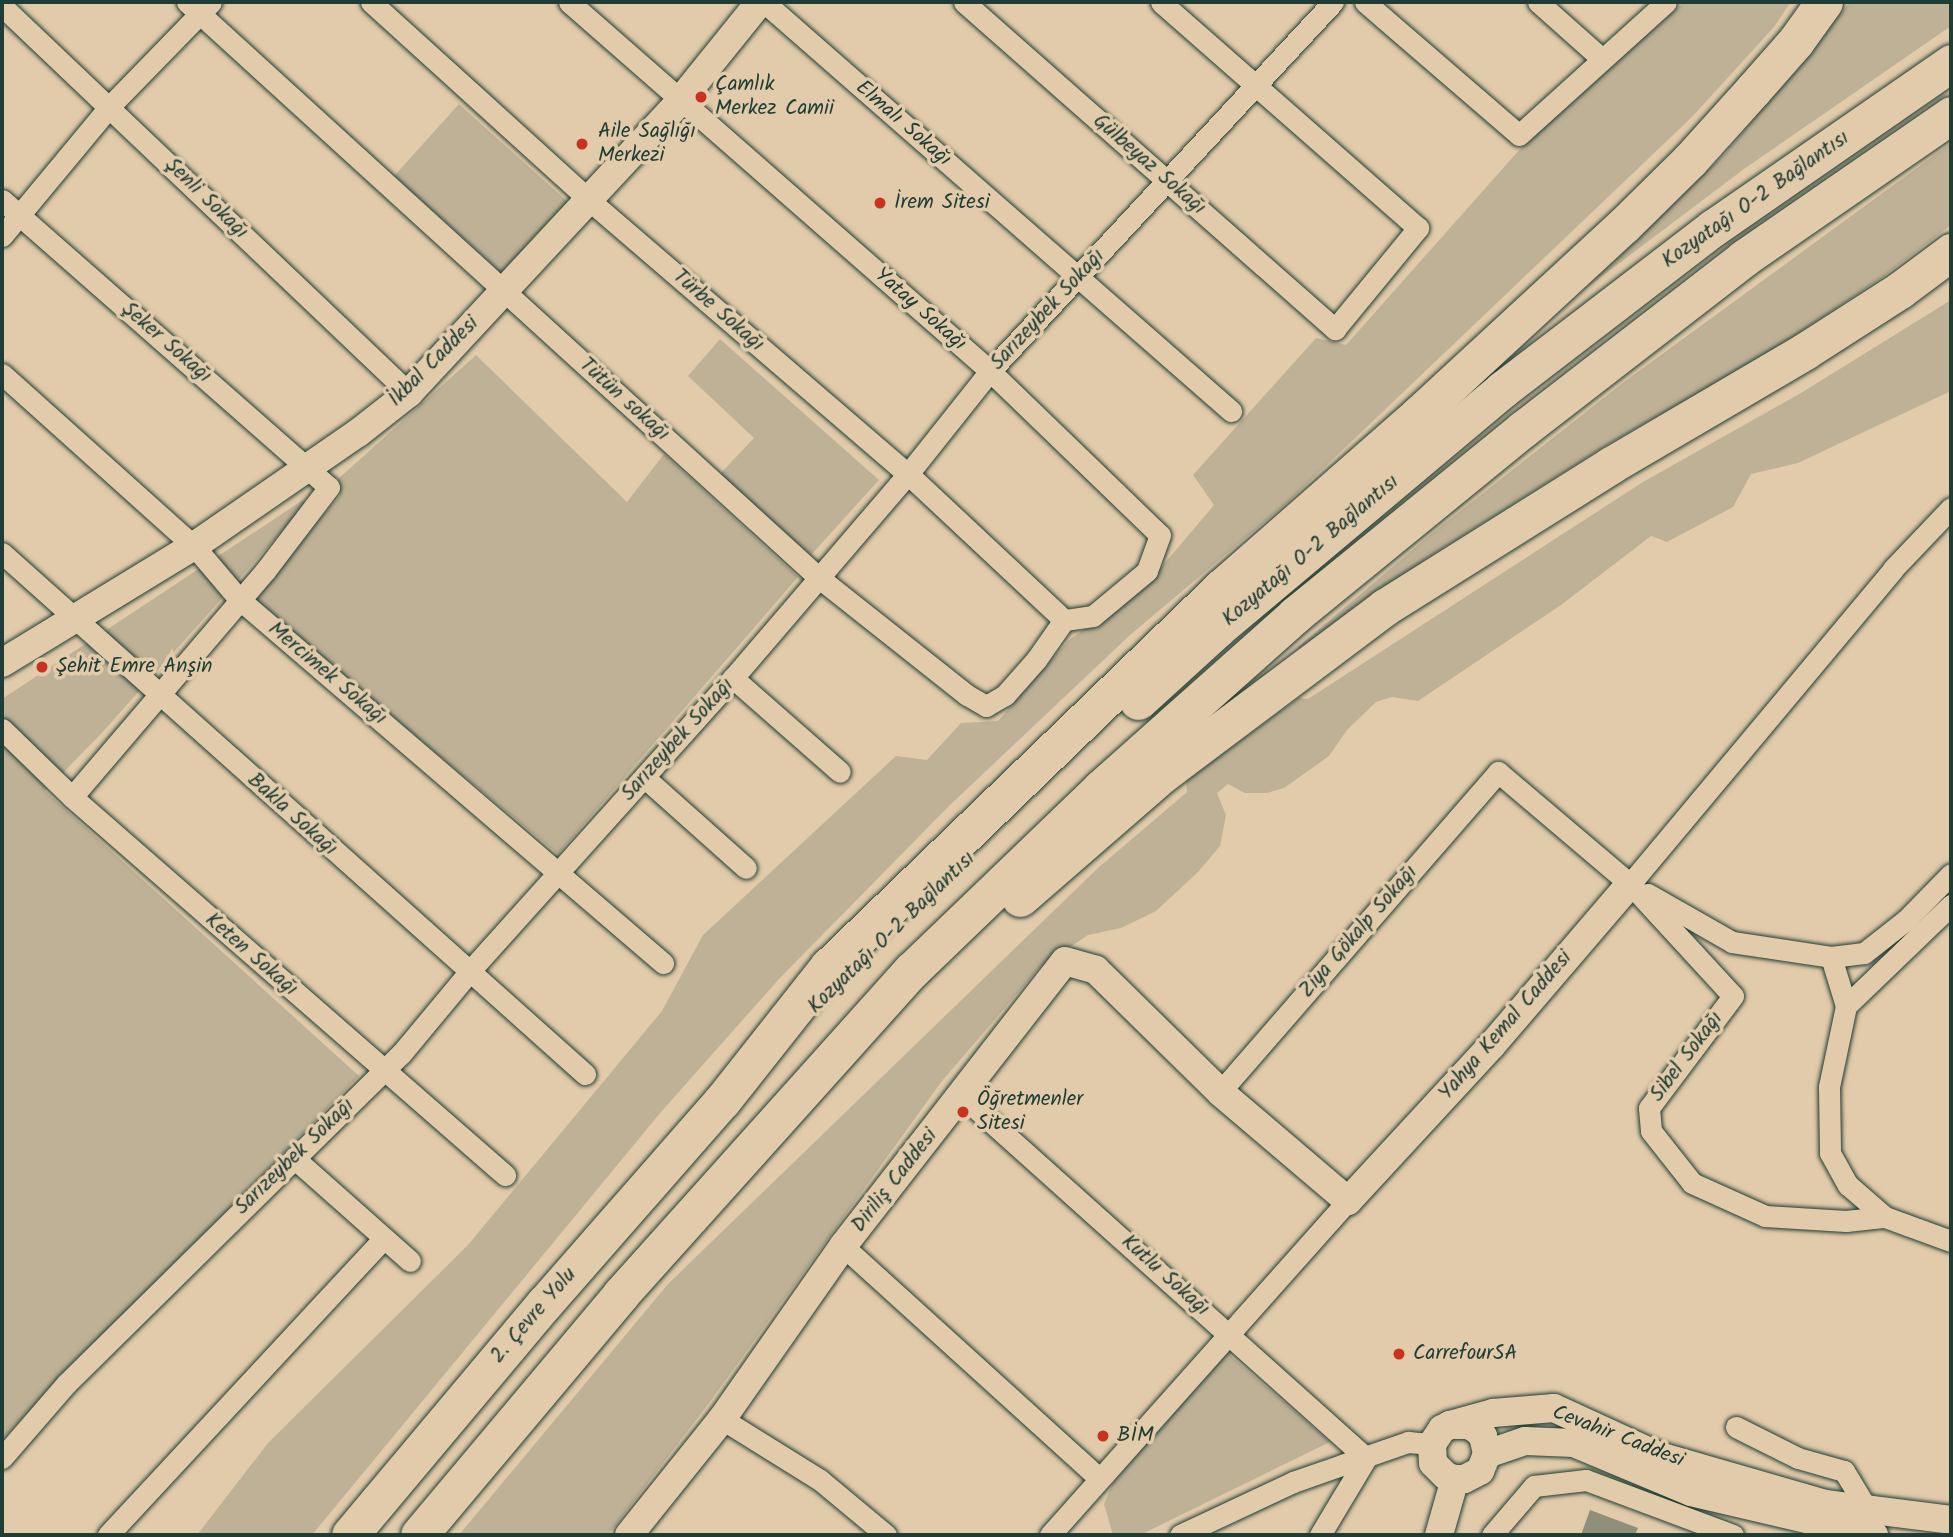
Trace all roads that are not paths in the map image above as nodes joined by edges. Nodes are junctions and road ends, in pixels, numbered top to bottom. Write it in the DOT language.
graph roads {
  1 [pos="371,2"];
  2 [pos="569,2"];
  3 [pos="762,2"];
  4 [pos="964,2"];
  5 [pos="1161,2"];
  6 [pos="1333,2"];
  7 [pos="1365,2"];
  8 [pos="1538,2"];
  9 [pos="1666,2"];
  10 [pos="1824,2"];
  11 [pos="2,6"];
  12 [pos="199,6"];
  13 [pos="1602,59"];
  14 [pos="1951,63"];
  15 [pos="1257,83"];
  16 [pos="680,101"];
  17 [pos="109,107"];
  18 [pos="1951,115"];
  19 [pos="1168,181"];
  20 [pos="2,200"];
  21 [pos="589,200"];
  22 [pos="19,217"];
  23 [pos="2,236"];
  24 [pos="1951,252"];
  25 [pos="1078,277"];
  26 [pos="504,290"];
  27 [pos="990,371"];
  28 [pos="2,374"];
  29 [pos="409,393"];
  30 [pos="1231,411"];
  31 [pos="308,466"];
  32 [pos="908,474"];
  33 [pos="1951,508"];
  34 [pos="194,547"];
  35 [pos="2,554"];
  36 [pos="818,578"];
  37 [pos="239,599"];
  38 [pos="74,618"];
  39 [pos="1064,620"];
  40 [pos="2,663"];
  41 [pos="733,678"];
  42 [pos="159,696"];
  43 [pos="2,729"];
  44 [pos="840,772"];
  45 [pos="645,778"];
  46 [pos="72,797"];
  47 [pos="746,868"];
  48 [pos="560,871"];
  49 [pos="1951,874"];
  50 [pos="1630,884"];
  51 [pos="1951,905"];
  52 [pos="1831,957"];
  53 [pos="663,963"];
  54 [pos="469,972"];
  55 [pos="1846,1006"];
  56 [pos="384,1071"];
  57 [pos="585,1074"];
  58 [pos="1220,1092"];
  59 [pos="962,1096"];
  60 [pos="722,1101"];
  61 [pos="760,1138"];
  62 [pos="294,1158"];
  63 [pos="505,1175"];
  64 [pos="1349,1201"];
  65 [pos="1885,1217"];
  66 [pos="384,1238"];
  67 [pos="1951,1241"];
  68 [pos="843,1246"];
  69 [pos="410,1261"];
  70 [pos="1229,1332"];
  71 [pos="722,1419"];
  72 [pos="1736,1427"];
  73 [pos="1441,1435"];
  74 [pos="1487,1454"];
  75 [pos="2,1458"];
  76 [pos="1366,1458"];
  77 [pos="1099,1478"];
  78 [pos="1455,1479"];
  79 [pos="1951,1520"];
  80 [pos="1871,1522"];
  81 [pos="108,1535"];
  82 [pos="350,1535"];
  83 [pos="419,1535"];
  84 [pos="629,1535"];
  85 [pos="886,1535"];
  86 [pos="1051,1535"];
  87 [pos="1180,1535"];
  88 [pos="1321,1535"];
  89 [pos="1439,1535"];
  90 [pos="1492,1535"];
  91 [pos="1733,1535"];
  1 -- 21 [label="street, Türbe Sokağı"];
  2 -- 16 [label="street, Yatay Sokağı"];
  3 -- 16 [label="street, İkbal Caddesi"];
  3 -- 25 [label="street, Elmalı Sokağı"];
  4 -- 19 [label="street, Gülbeyaz Sokağı"];
  5 -- 15 [label="street"];
  6 -- 15 [label="street, Sarızeybek Sokağı"];
  7 -- 13 [label="street"];
  8 -- 13 [label="street"];
  9 -- 13 [label="street"];
  10 -- 60 [label="highway"];
  11 -- 17 [label="street, Şenli Sokağı"];
  12 -- 17 [label="street"];
  12 -- 26 [label="street, Tütün sokağı"];
  14 -- 60 [label="highway, Kozyatağı O-2 Bağlantısı"];
  15 -- 19 [label="street, Sarızeybek Sokağı"];
  15 -- 19 [label="street, Gülbeyaz Sokağı"];
  16 -- 21 [label="street, İkbal Caddesi"];
  16 -- 27 [label="street, Yatay Sokağı"];
  17 -- 22 [label="street"];
  17 -- 29 [label="street, Şenli Sokağı"];
  18 -- 61 [label="highway, Kozyatağı O-2 Bağlantısı"];
  19 -- 25 [label="street, Sarızeybek Sokağı"];
  20 -- 22 [label="street, Şeker Sokağı"];
  21 -- 26 [label="street, İkbal Caddesi"];
  21 -- 32 [label="street, Türbe Sokağı"];
  22 -- 23 [label="street"];
  22 -- 31 [label="street, Şeker Sokağı"];
  24 -- 61 [label="highway"];
  25 -- 27 [label="street, Sarızeybek Sokağı"];
  25 -- 30 [label="street, Elmalı Sokağı"];
  26 -- 29 [label="street, İkbal Caddesi"];
  26 -- 36 [label="street, Tütün sokağı"];
  27 -- 32 [label="street, Sarızeybek Sokağı"];
  27 -- 39 [label="street, Yatay Sokağı"];
  28 -- 34 [label="street, Mercimek Sokağı"];
  29 -- 31 [label="street, İkbal Caddesi"];
  31 -- 34 [label="street, İkbal Caddesi"];
  31 -- 37 [label="street, Şeker Sokağı"];
  32 -- 36 [label="street, Sarızeybek Sokağı"];
  32 -- 39 [label="street, Türbe Sokağı"];
  33 -- 50 [label="street, Yahya Kemal Caddesi"];
  34 -- 37 [label="street, Mercimek Sokağı"];
  34 -- 38 [label="street, İkbal Caddesi"];
  35 -- 38 [label="street, Bakla Sokağı"];
  36 -- 39 [label="street, Tütün sokağı"];
  36 -- 41 [label="street, Sarızeybek Sokağı"];
  37 -- 42 [label="street"];
  37 -- 48 [label="street, Mercimek Sokağı"];
  38 -- 40 [label="street, İkbal Caddesi"];
  38 -- 42 [label="street, Bakla Sokağı"];
  41 -- 44 [label="street"];
  41 -- 45 [label="street, Sarızeybek Sokağı"];
  42 -- 46 [label="street"];
  42 -- 54 [label="street, Bakla Sokağı"];
  43 -- 46 [label="street, Keten Sokağı"];
  45 -- 47 [label="street"];
  45 -- 48 [label="street, Sarızeybek Sokağı"];
  46 -- 56 [label="street, Keten Sokağı"];
  48 -- 53 [label="street, Mercimek Sokağı"];
  48 -- 54 [label="street, Sarızeybek Sokağı"];
  49 -- 52 [label="street"];
  50 -- 52 [label="street"];
  50 -- 58 [label="street, Ziya Gökalp Sokağı"];
  50 -- 64 [label="street, Yahya Kemal Caddesi"];
  50 -- 65 [label="street, Sibel Sokağı"];
  51 -- 55 [label="street"];
  52 -- 55 [label="street"];
  54 -- 56 [label="street, Sarızeybek Sokağı"];
  54 -- 57 [label="street, Bakla Sokağı"];
  55 -- 65 [label="street"];
  56 -- 62 [label="street, Sarızeybek Sokağı"];
  56 -- 63 [label="street, Keten Sokağı"];
  58 -- 59 [label="street, Diriliş Caddesi"];
  58 -- 64 [label="street, Diriliş Caddesi"];
  59 -- 68 [label="street, Diriliş Caddesi"];
  59 -- 70 [label="street, Kutlu Sokağı"];
  60 -- 82 [label="highway, 2. Çevre Yolu"];
  61 -- 83 [label="highway"];
  62 -- 66 [label="street"];
  62 -- 75 [label="street, Sarızeybek Sokağı"];
  64 -- 70 [label="street, Yahya Kemal Caddesi"];
  65 -- 67 [label="street"];
  66 -- 69 [label="street"];
  66 -- 81 [label="street"];
  68 -- 71 [label="street, Diriliş Caddesi"];
  68 -- 77 [label="street"];
  70 -- 76 [label="street, Kutlu Sokağı"];
  70 -- 77 [label="street, Yahya Kemal Caddesi"];
  71 -- 84 [label="street, Diriliş Caddesi"];
  71 -- 85 [label="street"];
  72 -- 80 [label="street"];
  73 -- 74 [label="street"];
  73 -- 76 [label="street"];
  73 -- 78 [label="street"];
  73 -- 80 [label="street, Cevahir Caddesi"];
  74 -- 78 [label="street, Cevahir Caddesi"];
  74 -- 80 [label="street, Cevahir Caddesi"];
  76 -- 87 [label="street"];
  76 -- 88 [label="street"];
  77 -- 86 [label="street, Yahya Kemal Caddesi"];
  78 -- 89 [label="street"];
  79 -- 80 [label="street, Cevahir Caddesi"];
  90 -- 91 [label="street"];
}
